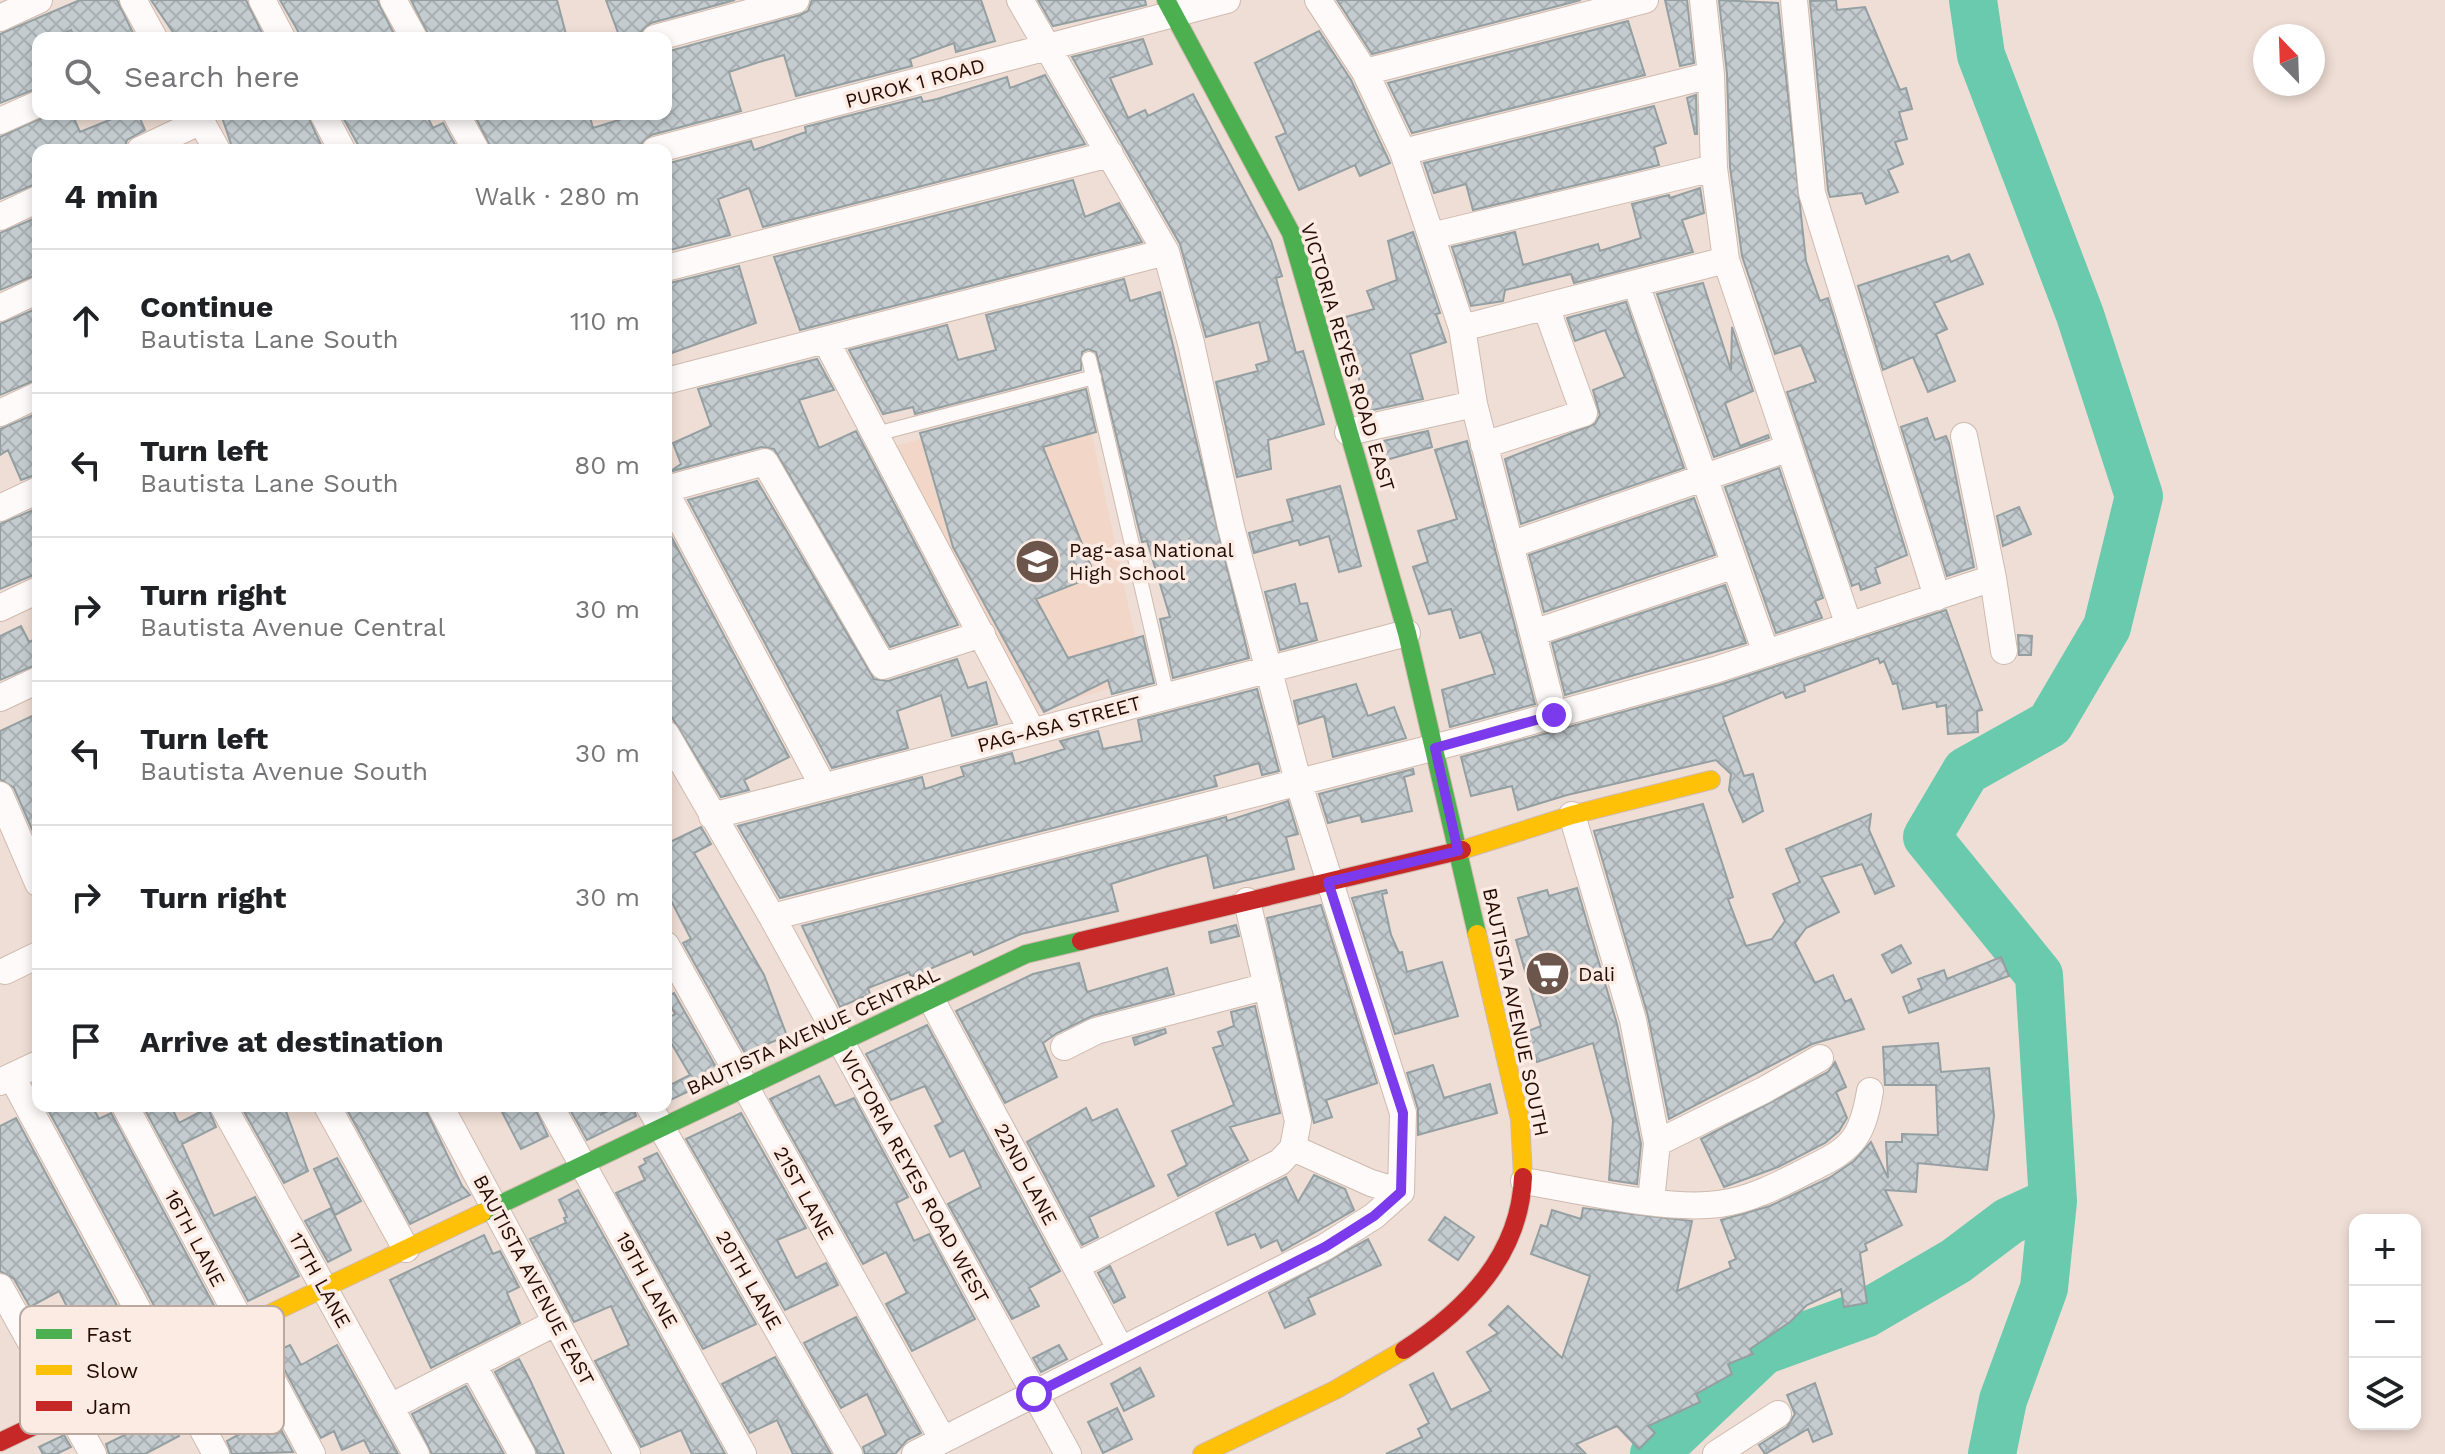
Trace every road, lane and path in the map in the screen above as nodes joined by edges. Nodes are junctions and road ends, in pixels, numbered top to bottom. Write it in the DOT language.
graph roads {
  1 [pos="133,0"];
  2 [pos="262,0"];
  3 [pos="393,0"];
  4 [pos="796,0"];
  5 [pos="1020,0"];
  6 [pos="1227,0"];
  7 [pos="1318,0"];
  8 [pos="1645,0"];
  9 [pos="1703,0"];
  10 [pos="1794,0"];
  11 [pos="1170,7"];
  12 [pos="151,32"];
  13 [pos="279,32"];
  14 [pos="411,32"];
  15 [pos="672,33"];
  16 [pos="1048,48"];
  17 [pos="1365,72"];
  18 [pos="1711,75"];
  19 [pos="32,107"];
  20 [pos="195,120"];
  21 [pos="200,120"];
  22 [pos="326,120"];
  23 [pos="459,120"];
  24 [pos="0,121"];
  25 [pos="151,144"];
  26 [pos="214,144"];
  27 [pos="339,144"];
  28 [pos="473,144"];
  29 [pos="672,146"];
  30 [pos="1403,152"];
  31 [pos="1110,154"];
  32 [pos="1714,168"];
  33 [pos="32,202"];
  34 [pos="0,217"];
  35 [pos="1431,236"];
  36 [pos="1166,252"];
  37 [pos="1726,260"];
  38 [pos="672,266"];
  39 [pos="1636,284"];
  40 [pos="32,293"];
  41 [pos="1546,307"];
  42 [pos="0,308"];
  43 [pos="1462,328"];
  44 [pos="826,341"];
  45 [pos="1089,359"];
  46 [pos="1094,377"];
  47 [pos="672,380"];
  48 [pos="32,398"];
  49 [pos="1474,404"];
  50 [pos="0,413"];
  51 [pos="1348,432"];
  52 [pos="876,434"];
  53 [pos="1964,436"];
  54 [pos="1484,445"];
  55 [pos="1789,448"];
  56 [pos="1704,478"];
  57 [pos="672,489"];
  58 [pos="32,493"];
  59 [pos="672,502"];
  60 [pos="0,508"];
  61 [pos="1510,545"];
  62 [pos="1735,565"];
  63 [pos="1993,578"];
  64 [pos="32,593"];
  65 [pos="1937,597"];
  66 [pos="0,608"];
  67 [pos="1849,626"];
  68 [pos="1407,633"];
  69 [pos="1533,633"];
  70 [pos="982,634"];
  71 [pos="2004,651"];
  72 [pos="1766,653"];
  73 [pos="1269,669"];
  74 [pos="32,685"];
  75 [pos="1167,696"];
  76 [pos="0,698"];
  77 [pos="1554,715"];
  78 [pos="1032,731"];
  79 [pos="672,745"];
  80 [pos="1435,748"];
  81 [pos="1711,780"];
  82 [pos="1298,781"];
  83 [pos="823,786"];
  84 [pos="0,795"];
  85 [pos="1572,815"];
  86 [pos="712,816"];
  87 [pos="1458,851"];
  88 [pos="32,869"];
  89 [pos="1328,882"];
  90 [pos="1247,901"];
  91 [pos="772,917"];
  92 [pos="672,956"];
  93 [pos="32,958"];
  94 [pos="5,971"];
  95 [pos="1267,986"];
  96 [pos="931,999"];
  97 [pos="841,1042"];
  98 [pos="1064,1047"];
  99 [pos="1820,1058"];
  100 [pos="32,1067"];
  101 [pos="6,1080"];
  102 [pos="745,1088"];
  103 [pos="1870,1091"];
  104 [pos="128,1112"];
  105 [pos="226,1112"];
  106 [pos="330,1112"];
  107 [pos="443,1112"];
  108 [pos="554,1112"];
  109 [pos="672,1112"];
  110 [pos="655,1117"];
  111 [pos="1657,1143"];
  112 [pos="1293,1148"];
  113 [pos="584,1164"];
  114 [pos="1524,1181"];
  115 [pos="1401,1192"];
  116 [pos="1651,1201"];
  117 [pos="496,1206"];
  118 [pos="406,1249"];
  119 [pos="1076,1266"];
  120 [pos="0,1287"];
  121 [pos="324,1288"];
  122 [pos="133,1306"];
  123 [pos="231,1306"];
  124 [pos="284,1307"];
  125 [pos="20,1322"];
  126 [pos="557,1322"];
  127 [pos="1121,1350"];
  128 [pos="473,1365"];
  129 [pos="1034,1394"];
  130 [pos="284,1403"];
  131 [pos="390,1407"];
  132 [pos="1778,1414"];
  133 [pos="20,1432"];
  134 [pos="82,1434"];
  135 [pos="205,1434"];
  136 [pos="943,1440"];
  137 [pos="0,1442"];
  138 [pos="93,1454"];
  139 [pos="216,1454"];
  140 [pos="312,1454"];
  141 [pos="416,1454"];
  142 [pos="522,1454"];
  143 [pos="627,1454"];
  144 [pos="743,1454"];
  145 [pos="849,1454"];
  146 [pos="915,1454"];
  147 [pos="1068,1454"];
  148 [pos="1202,1454"];
  149 [pos="1716,1454"];
  1 -- 12 [label="street"];
  2 -- 13 [label="street"];
  3 -- 14 [label="street"];
  4 -- 15 [label="street"];
  5 -- 16 [label="street"];
  6 -- 11 [label="street, PUROK 1 ROAD"];
  7 -- 17 [label="street"];
  8 -- 17 [label="street"];
  9 -- 18 [label="street"];
  10 -- 65 [label="street"];
  11 -- 16 [label="street, PUROK 1 ROAD"];
  11 -- 51 [label="street, VICTORIA REYES ROAD EAST"];
  16 -- 29 [label="street, PUROK 1 ROAD"];
  16 -- 31 [label="street"];
  17 -- 30 [label="street"];
  18 -- 30 [label="street"];
  18 -- 32 [label="street"];
  19 -- 24 [label="street"];
  20 -- 25 [label="street"];
  21 -- 26 [label="street"];
  22 -- 27 [label="street"];
  23 -- 28 [label="street"];
  30 -- 35 [label="street"];
  31 -- 36 [label="street"];
  31 -- 38 [label="street"];
  32 -- 35 [label="street"];
  32 -- 37 [label="street"];
  33 -- 34 [label="street"];
  35 -- 43 [label="street"];
  36 -- 44 [label="street"];
  36 -- 73 [label="street"];
  37 -- 39 [label="street"];
  37 -- 55 [label="street"];
  39 -- 41 [label="street"];
  39 -- 56 [label="street"];
  40 -- 42 [label="street"];
  41 -- 43 [label="street"];
  41 -- 54 [label="street"];
  43 -- 49 [label="street"];
  44 -- 47 [label="street"];
  44 -- 52 [label="street"];
  45 -- 46 [label="lane"];
  46 -- 52 [label="lane"];
  46 -- 75 [label="lane"];
  48 -- 50 [label="street"];
  49 -- 51 [label="street"];
  49 -- 54 [label="street"];
  51 -- 68 [label="street, VICTORIA REYES ROAD EAST"];
  52 -- 70 [label="street"];
  53 -- 63 [label="street"];
  54 -- 61 [label="street"];
  55 -- 56 [label="street"];
  55 -- 67 [label="street"];
  56 -- 61 [label="street"];
  56 -- 62 [label="street"];
  57 -- 70 [label="street"];
  58 -- 60 [label="street"];
  59 -- 83 [label="street"];
  61 -- 69 [label="street"];
  62 -- 69 [label="street"];
  62 -- 72 [label="street"];
  63 -- 65 [label="street"];
  63 -- 71 [label="street"];
  64 -- 66 [label="street"];
  65 -- 67 [label="street"];
  67 -- 72 [label="street"];
  68 -- 73 [label="street, PAG-ASA STREET"];
  68 -- 80 [label="street, VICTORIA REYES ROAD EAST"];
  69 -- 77 [label="street"];
  70 -- 78 [label="street"];
  72 -- 77 [label="street"];
  73 -- 75 [label="street, PAG-ASA STREET"];
  73 -- 82 [label="street"];
  74 -- 76 [label="street"];
  75 -- 78 [label="street, PAG-ASA STREET"];
  77 -- 80 [label="street"];
  78 -- 83 [label="street, PAG-ASA STREET"];
  79 -- 86 [label="street, VICTORIA REYES ROAD WEST"];
  80 -- 82 [label="street"];
  80 -- 87 [label="street, BAUTISTA AVENUE SOUTH"];
  81 -- 85 [label="street, BAUTISTA AVENUE CENTRAL"];
  82 -- 89 [label="street"];
  82 -- 91 [label="street"];
  83 -- 86 [label="street, PAG-ASA STREET"];
  84 -- 88 [label="street"];
  85 -- 87 [label="street, BAUTISTA AVENUE CENTRAL"];
  85 -- 111 [label="street"];
  86 -- 91 [label="street, VICTORIA REYES ROAD WEST"];
  87 -- 89 [label="street, BAUTISTA AVENUE CENTRAL"];
  87 -- 114 [label="street, BAUTISTA AVENUE SOUTH"];
  89 -- 90 [label="street, BAUTISTA AVENUE CENTRAL"];
  89 -- 115 [label="street"];
  90 -- 95 [label="street"];
  90 -- 96 [label="street, BAUTISTA AVENUE CENTRAL"];
  91 -- 97 [label="street, VICTORIA REYES ROAD WEST"];
  92 -- 102 [label="street, 21ST LANE"];
  93 -- 94 [label="street"];
  95 -- 98 [label="street"];
  95 -- 112 [label="street"];
  96 -- 97 [label="street, BAUTISTA AVENUE CENTRAL"];
  96 -- 119 [label="street, 22ND LANE"];
  97 -- 102 [label="street, BAUTISTA AVENUE CENTRAL"];
  97 -- 129 [label="street, VICTORIA REYES ROAD WEST"];
  99 -- 111 [label="street"];
  100 -- 101 [label="street"];
  101 -- 122 [label="street"];
  102 -- 109 [label="street, BAUTISTA AVENUE CENTRAL"];
  102 -- 136 [label="street, 21ST LANE"];
  103 -- 116 [label="street"];
  104 -- 123 [label="street, 16TH LANE"];
  105 -- 121 [label="street, 17TH LANE"];
  106 -- 118 [label="street"];
  107 -- 117 [label="street, BAUTISTA AVENUE EAST"];
  108 -- 113 [label="street, 19TH LANE"];
  110 -- 113 [label="street, BAUTISTA AVENUE CENTRAL"];
  110 -- 145 [label="street, 20TH LANE"];
  111 -- 116 [label="street"];
  112 -- 115 [label="street"];
  112 -- 119 [label="street"];
  113 -- 117 [label="street, BAUTISTA AVENUE CENTRAL"];
  113 -- 144 [label="street, 19TH LANE"];
  114 -- 116 [label="street"];
  114 -- 148 [label="street, BAUTISTA AVENUE SOUTH"];
  115 -- 127 [label="street"];
  117 -- 118 [label="street, BAUTISTA AVENUE CENTRAL"];
  117 -- 126 [label="street, BAUTISTA AVENUE EAST"];
  118 -- 121 [label="street, BAUTISTA AVENUE CENTRAL"];
  119 -- 127 [label="street, 22ND LANE"];
  120 -- 125 [label="street"];
  121 -- 124 [label="street, BAUTISTA AVENUE CENTRAL"];
  121 -- 131 [label="street, 17TH LANE"];
  126 -- 128 [label="street"];
  126 -- 143 [label="street, BAUTISTA AVENUE EAST"];
  127 -- 129 [label="street"];
  128 -- 131 [label="street"];
  128 -- 142 [label="street"];
  129 -- 136 [label="street"];
  129 -- 147 [label="street, VICTORIA REYES ROAD WEST"];
  130 -- 140 [label="street, 16TH LANE"];
  131 -- 141 [label="street, 17TH LANE"];
  132 -- 149 [label="street"];
  133 -- 137 [label="street, BAUTISTA AVENUE CENTRAL"];
  134 -- 138 [label="street"];
  135 -- 139 [label="street"];
  136 -- 146 [label="street"];
}
